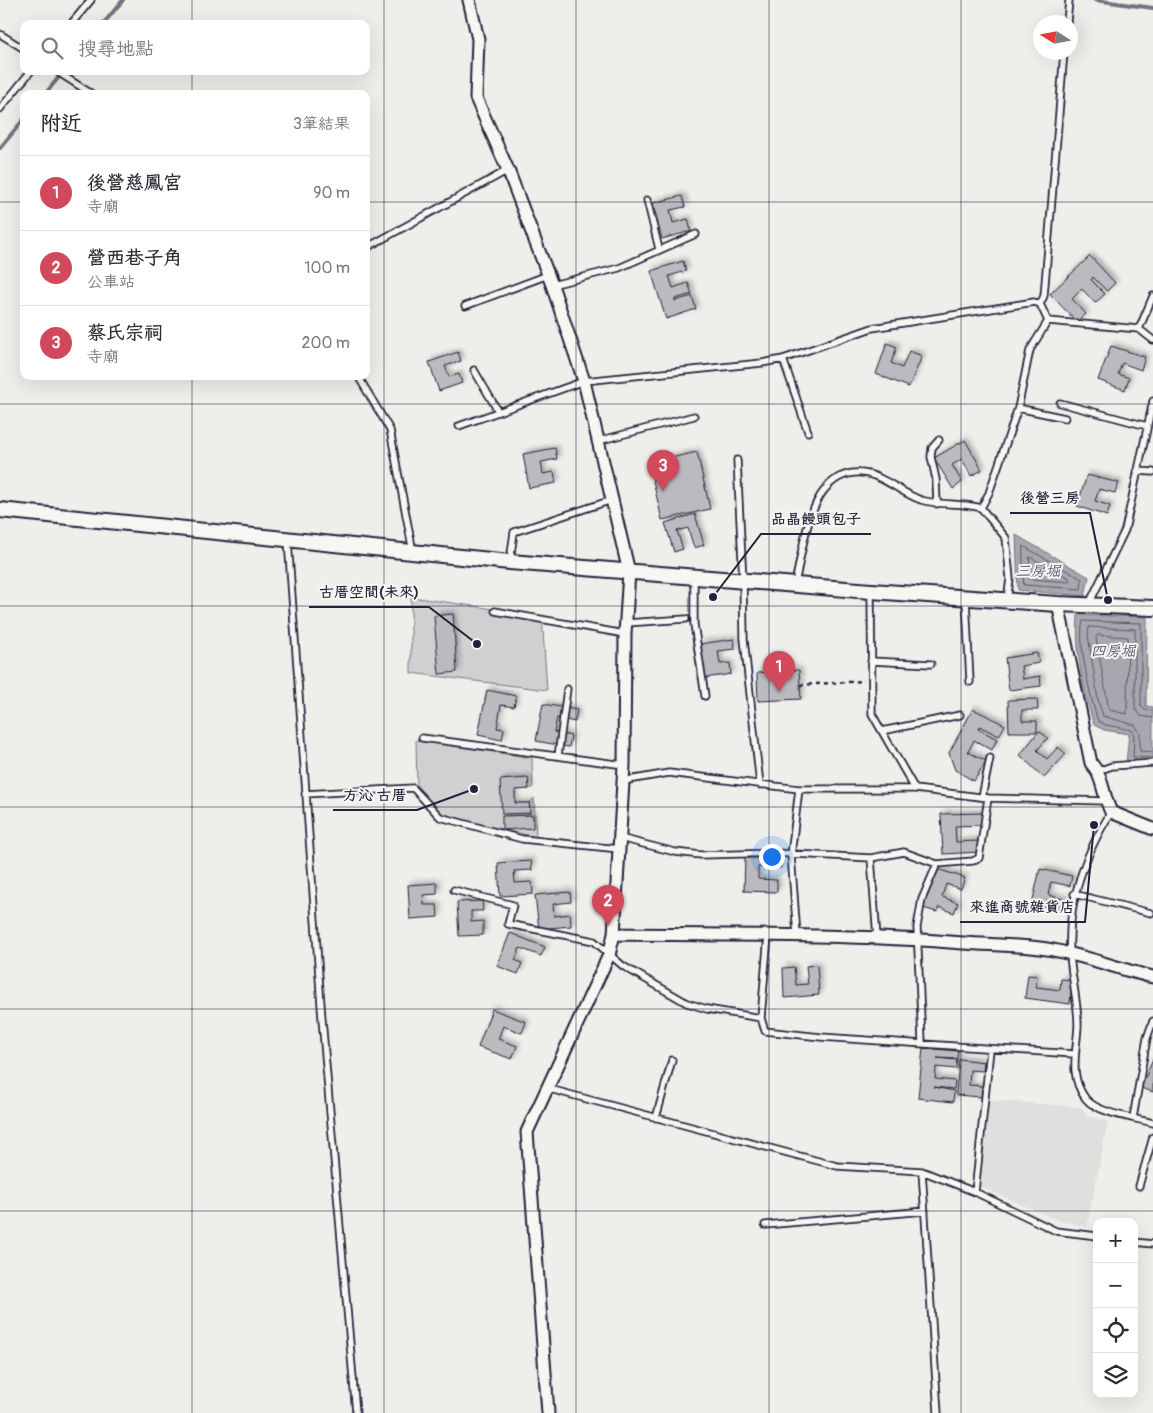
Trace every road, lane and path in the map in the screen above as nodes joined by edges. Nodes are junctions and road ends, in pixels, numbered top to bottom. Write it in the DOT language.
graph roads {
  1 [pos="91,0"];
  2 [pos="469,0"];
  3 [pos="74,20"];
  4 [pos="0,34"];
  5 [pos="20,46"];
  6 [pos="1063,60"];
  7 [pos="28,75"];
  8 [pos="61,75"];
  9 [pos="87,90"];
  10 [pos="0,109"];
  11 [pos="508,170"];
  12 [pos="647,200"];
  13 [pos="696,234"];
  14 [pos="370,246"];
  15 [pos="659,249"];
  16 [pos="550,280"];
  17 [pos="1153,296"];
  18 [pos="1040,304"];
  19 [pos="465,306"];
  20 [pos="1048,321"];
  21 [pos="1139,329"];
  22 [pos="1153,340"];
  23 [pos="783,359"];
  24 [pos="474,370"];
  25 [pos="360,380"];
  26 [pos="584,381"];
  27 [pos="1153,401"];
  28 [pos="1060,403"];
  29 [pos="1018,408"];
  30 [pos="498,411"];
  31 [pos="694,416"];
  32 [pos="1065,418"];
  33 [pos="459,426"];
  34 [pos="1148,426"];
  35 [pos="808,432"];
  36 [pos="938,440"];
  37 [pos="598,441"];
  38 [pos="737,460"];
  39 [pos="1138,470"];
  40 [pos="1153,472"];
  41 [pos="612,500"];
  42 [pos="937,504"];
  43 [pos="981,508"];
  44 [pos="0,510"];
  45 [pos="288,538"];
  46 [pos="413,552"];
  47 [pos="510,562"];
  48 [pos="629,572"];
  49 [pos="694,577"];
  50 [pos="743,581"];
  51 [pos="795,585"];
  52 [pos="872,591"];
  53 [pos="966,597"];
  54 [pos="1008,600"];
  55 [pos="1058,604"];
  56 [pos="1088,606"];
  57 [pos="1153,608"];
  58 [pos="495,611"];
  59 [pos="686,619"];
  60 [pos="625,628"];
  61 [pos="871,661"];
  62 [pos="931,664"];
  63 [pos="871,680"];
  64 [pos="970,682"];
  65 [pos="800,685"];
  66 [pos="567,689"];
  67 [pos="705,696"];
  68 [pos="960,715"];
  69 [pos="882,731"];
  70 [pos="422,738"];
  71 [pos="558,756"];
  72 [pos="990,758"];
  73 [pos="1153,763"];
  74 [pos="624,765"];
  75 [pos="1098,771"];
  76 [pos="623,781"];
  77 [pos="760,785"];
  78 [pos="915,789"];
  79 [pos="799,790"];
  80 [pos="305,794"];
  81 [pos="985,798"];
  82 [pos="1105,801"];
  83 [pos="1110,812"];
  84 [pos="1153,829"];
  85 [pos="619,843"];
  86 [pos="791,855"];
  87 [pos="871,858"];
  88 [pos="937,864"];
  89 [pos="454,890"];
  90 [pos="1074,894"];
  91 [pos="1151,913"];
  92 [pos="614,934"];
  93 [pos="768,935"];
  94 [pos="796,935"];
  95 [pos="877,938"];
  96 [pos="917,939"];
  97 [pos="1070,953"];
  98 [pos="609,955"];
  99 [pos="1153,977"];
  100 [pos="762,1018"];
  101 [pos="1153,1021"];
  102 [pos="922,1042"];
  103 [pos="990,1050"];
  104 [pos="1074,1054"];
  105 [pos="672,1060"];
  106 [pos="546,1088"];
  107 [pos="656,1118"];
  108 [pos="1133,1118"];
  109 [pos="1153,1123"];
  110 [pos="1153,1137"];
  111 [pos="922,1171"];
  112 [pos="1139,1186"];
  113 [pos="975,1192"];
  114 [pos="925,1212"];
  115 [pos="765,1225"];
  116 [pos="1093,1236"];
  117 [pos="1138,1242"];
  118 [pos="1153,1244"];
  119 [pos="356,1413"];
  120 [pos="548,1413"];
  121 [pos="938,1413"];
  1 -- 3 [label="lane"];
  2 -- 11 [label="street"];
  4 -- 5 [label="lane"];
  6 -- 18 [label="lane"];
  7 -- 10 [label="lane"];
  8 -- 9 [label="lane"];
  11 -- 14 [label="lane"];
  11 -- 16 [label="street"];
  12 -- 15 [label="lane"];
  13 -- 15 [label="lane"];
  15 -- 16 [label="lane"];
  16 -- 19 [label="lane"];
  16 -- 26 [label="street"];
  17 -- 21 [label="lane"];
  18 -- 20 [label="lane"];
  18 -- 23 [label="lane"];
  20 -- 21 [label="lane"];
  20 -- 29 [label="lane"];
  21 -- 22 [label="lane"];
  23 -- 26 [label="lane"];
  23 -- 35 [label="lane"];
  24 -- 30 [label="lane"];
  25 -- 46 [label="lane"];
  26 -- 30 [label="lane"];
  26 -- 37 [label="street"];
  27 -- 34 [label="lane"];
  28 -- 34 [label="lane"];
  29 -- 32 [label="lane"];
  29 -- 43 [label="lane"];
  30 -- 33 [label="lane"];
  31 -- 37 [label="lane"];
  34 -- 39 [label="lane"];
  36 -- 42 [label="lane"];
  37 -- 41 [label="street"];
  38 -- 50 [label="lane"];
  39 -- 40 [label="lane"];
  39 -- 56 [label="lane"];
  41 -- 47 [label="lane"];
  41 -- 48 [label="street"];
  42 -- 43 [label="lane"];
  42 -- 51 [label="lane"];
  43 -- 54 [label="lane"];
  44 -- 45 [label="street"];
  45 -- 46 [label="street"];
  45 -- 80 [label="lane"];
  46 -- 47 [label="street"];
  47 -- 48 [label="street"];
  48 -- 49 [label="street"];
  48 -- 60 [label="street"];
  49 -- 50 [label="street"];
  49 -- 67 [label="lane"];
  50 -- 51 [label="street"];
  50 -- 77 [label="lane"];
  51 -- 52 [label="street"];
  52 -- 53 [label="street"];
  52 -- 61 [label="lane"];
  53 -- 54 [label="street"];
  53 -- 64 [label="lane"];
  54 -- 55 [label="street"];
  55 -- 56 [label="street"];
  55 -- 75 [label="street"];
  56 -- 57 [label="street"];
  58 -- 60 [label="lane"];
  59 -- 60 [label="lane"];
  60 -- 74 [label="street"];
  61 -- 62 [label="lane"];
  61 -- 63 [label="lane"];
  63 -- 65 [label="path"];
  63 -- 69 [label="lane"];
  66 -- 71 [label="lane"];
  68 -- 69 [label="lane"];
  69 -- 78 [label="lane"];
  70 -- 71 [label="lane"];
  71 -- 74 [label="lane"];
  72 -- 81 [label="lane"];
  73 -- 75 [label="lane"];
  74 -- 76 [label="street"];
  75 -- 82 [label="street"];
  76 -- 77 [label="lane"];
  76 -- 85 [label="street"];
  77 -- 79 [label="lane"];
  78 -- 79 [label="lane"];
  78 -- 81 [label="lane"];
  79 -- 86 [label="lane"];
  80 -- 85 [label="lane"];
  80 -- 119 [label="lane"];
  81 -- 82 [label="lane"];
  81 -- 88 [label="lane"];
  82 -- 83 [label="street"];
  83 -- 84 [label="street"];
  83 -- 90 [label="lane"];
  85 -- 86 [label="lane"];
  85 -- 92 [label="street"];
  86 -- 87 [label="lane"];
  86 -- 94 [label="lane"];
  87 -- 88 [label="lane"];
  87 -- 95 [label="lane"];
  88 -- 96 [label="lane"];
  89 -- 98 [label="lane"];
  90 -- 91 [label="lane"];
  90 -- 97 [label="lane"];
  92 -- 93 [label="street"];
  92 -- 98 [label="street"];
  93 -- 94 [label="street"];
  93 -- 100 [label="lane"];
  94 -- 95 [label="street"];
  95 -- 96 [label="street"];
  96 -- 97 [label="street"];
  96 -- 102 [label="lane"];
  97 -- 99 [label="street"];
  97 -- 104 [label="lane"];
  98 -- 100 [label="lane"];
  98 -- 106 [label="street"];
  100 -- 102 [label="lane"];
  101 -- 108 [label="lane"];
  102 -- 103 [label="lane"];
  103 -- 104 [label="lane"];
  103 -- 113 [label="lane"];
  104 -- 108 [label="lane"];
  105 -- 107 [label="lane"];
  106 -- 107 [label="lane"];
  106 -- 120 [label="street"];
  107 -- 111 [label="lane"];
  108 -- 109 [label="lane"];
  110 -- 112 [label="lane"];
  111 -- 113 [label="lane"];
  111 -- 114 [label="lane"];
  113 -- 116 [label="lane"];
  114 -- 115 [label="lane"];
  114 -- 121 [label="lane"];
  117 -- 118 [label="lane"];
}
